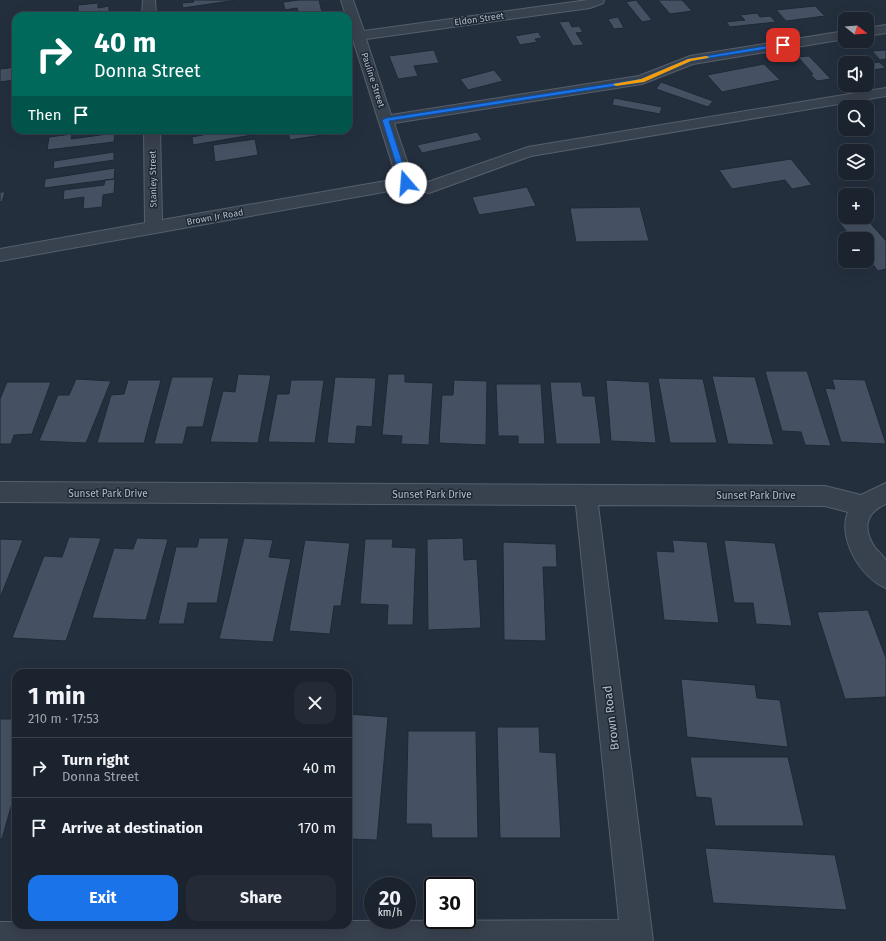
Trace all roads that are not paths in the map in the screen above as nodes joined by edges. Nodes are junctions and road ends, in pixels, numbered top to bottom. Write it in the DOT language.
graph roads {
  1 [pos="149,0"];
  2 [pos="347,0"];
  3 [pos="598,0"];
  4 [pos="149,12"];
  5 [pos="351,12"];
  6 [pos="352,15"];
  7 [pos="886,29"];
  8 [pos="874,31"];
  9 [pos="359,36"];
  10 [pos="838,36"];
  11 [pos="886,92"];
  12 [pos="386,120"];
  13 [pos="152,134"];
  14 [pos="406,183"];
  15 [pos="154,227"];
  16 [pos="0,254"];
  17 [pos="0,492"];
  18 [pos="886,493"];
  19 [pos="586,495"];
  20 [pos="862,505"];
  21 [pos="886,577"];
  22 [pos="0,938"];
  23 [pos="636,938"];
  1 -- 4 [label="street"];
  2 -- 5 [label="street, Pauline Street"];
  3 -- 9 [label="street, Eldon Street"];
  6 -- 9 [label="street, Pauline Street"];
  7 -- 8 [label="street"];
  9 -- 12 [label="street, Pauline Street"];
  10 -- 12 [label="street"];
  11 -- 14 [label="street, Brown Jr Road"];
  12 -- 14 [label="street, Pauline Street"];
  13 -- 15 [label="street, Stanley Street"];
  14 -- 15 [label="street, Brown Jr Road"];
  15 -- 16 [label="street, Brown Jr Road"];
  17 -- 19 [label="street, Sunset Park Drive"];
  18 -- 20 [label="street"];
  19 -- 20 [label="street, Sunset Park Drive"];
  19 -- 23 [label="street, Brown Road"];
  20 -- 21 [label="street"];
  22 -- 23 [label="street"];
}
